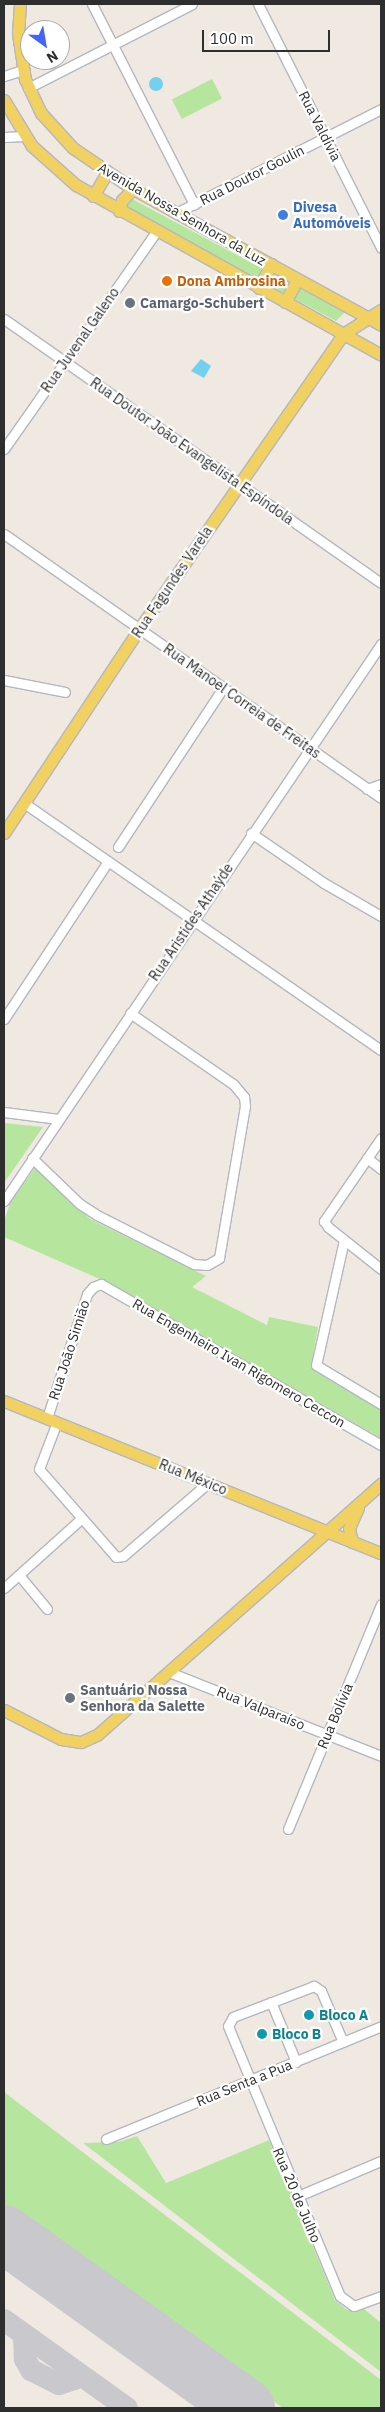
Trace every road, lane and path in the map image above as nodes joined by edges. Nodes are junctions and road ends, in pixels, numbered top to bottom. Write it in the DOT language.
graph roads {
  1 [pos="20,4"];
  2 [pos="92,4"];
  3 [pos="192,4"];
  4 [pos="258,4"];
  5 [pos="113,44"];
  6 [pos="20,52"];
  7 [pos="22,70"];
  8 [pos="4,76"];
  9 [pos="28,88"];
  10 [pos="4,105"];
  11 [pos="381,109"];
  12 [pos="24,136"];
  13 [pos="4,137"];
  14 [pos="326,137"];
  15 [pos="107,173"];
  16 [pos="133,189"];
  17 [pos="93,196"];
  18 [pos="194,204"];
  19 [pos="120,212"];
  20 [pos="176,213"];
  21 [pos="156,232"];
  22 [pos="381,248"];
  23 [pos="271,264"];
  24 [pos="298,279"];
  25 [pos="259,288"];
  26 [pos="285,302"];
  27 [pos="381,310"];
  28 [pos="368,317"];
  29 [pos="4,318"];
  30 [pos="381,325"];
  31 [pos="343,334"];
  32 [pos="381,355"];
  33 [pos="65,362"];
  34 [pos="4,449"];
  35 [pos="240,484"];
  36 [pos="4,534"];
  37 [pos="381,583"];
  38 [pos="139,629"];
  39 [pos="381,644"];
  40 [pos="4,680"];
  41 [pos="223,688"];
  42 [pos="65,692"];
  43 [pos="308,748"];
  44 [pos="381,784"];
  45 [pos="368,789"];
  46 [pos="381,798"];
  47 [pos="24,804"];
  48 [pos="251,833"];
  49 [pos="4,834"];
  50 [pos="118,846"];
  51 [pos="108,862"];
  52 [pos="381,916"];
  53 [pos="192,920"];
  54 [pos="130,1013"];
  55 [pos="4,1019"];
  56 [pos="381,1050"];
  57 [pos="4,1112"];
  58 [pos="59,1119"];
  59 [pos="381,1138"];
  60 [pos="32,1158"];
  61 [pos="367,1158"];
  62 [pos="381,1169"];
  63 [pos="4,1201"];
  64 [pos="344,1240"];
  65 [pos="381,1268"];
  66 [pos="96,1285"];
  67 [pos="4,1401"];
  68 [pos="381,1404"];
  69 [pos="52,1420"];
  70 [pos="381,1444"];
  71 [pos="208,1483"];
  72 [pos="381,1484"];
  73 [pos="361,1502"];
  74 [pos="80,1518"];
  75 [pos="327,1532"];
  76 [pos="352,1542"];
  77 [pos="381,1553"];
  78 [pos="19,1575"];
  79 [pos="4,1588"];
  80 [pos="381,1604"];
  81 [pos="47,1609"];
  82 [pos="169,1672"];
  83 [pos="4,1710"];
  84 [pos="327,1734"];
  85 [pos="381,1756"];
  86 [pos="288,1829"];
  87 [pos="271,2002"];
  88 [pos="381,2026"];
  89 [pos="343,2042"];
  90 [pos="296,2062"];
  91 [pos="250,2081"];
  92 [pos="106,2139"];
  93 [pos="381,2161"];
  94 [pos="298,2196"];
  95 [pos="381,2296"];
  1 -- 6 [label="main road, Avenida Nossa Senhora da Luz"];
  2 -- 5 [label="street"];
  3 -- 5 [label="street"];
  4 -- 14 [label="street, Rua Valdívia"];
  5 -- 9 [label="street"];
  5 -- 18 [label="street"];
  7 -- 8 [label="street"];
  7 -- 9 [label="main road, Avenida Nossa Senhora da Luz"];
  9 -- 15 [label="main road, Avenida Nossa Senhora da Luz"];
  10 -- 12 [label="main road, Avenida Nossa Senhora da Luz"];
  11 -- 14 [label="street, Rua Doutor Goulin"];
  12 -- 13 [label="street"];
  12 -- 17 [label="main road, Avenida Nossa Senhora da Luz"];
  14 -- 18 [label="street, Rua Doutor Goulin"];
  14 -- 22 [label="street, Rua Valdívia"];
  15 -- 16 [label="main road, Avenida Nossa Senhora da Luz"];
  15 -- 17 [label="main road"];
  16 -- 19 [label="main road"];
  16 -- 20 [label="main road, Avenida Nossa Senhora da Luz"];
  17 -- 19 [label="main road, Avenida Nossa Senhora da Luz"];
  18 -- 20 [label="street, Rua Doutor Goulin"];
  19 -- 21 [label="main road, Avenida Nossa Senhora da Luz"];
  20 -- 23 [label="main road, Avenida Nossa Senhora da Luz"];
  21 -- 25 [label="main road, Avenida Nossa Senhora da Luz"];
  21 -- 33 [label="street, Rua Juvenal Galeno"];
  23 -- 24 [label="main road, Avenida Nossa Senhora da Luz"];
  23 -- 25 [label="main road"];
  24 -- 26 [label="main road"];
  24 -- 28 [label="main road, Avenida Nossa Senhora da Luz"];
  25 -- 26 [label="main road, Avenida Nossa Senhora da Luz"];
  26 -- 31 [label="main road, Avenida Nossa Senhora da Luz"];
  27 -- 28 [label="main road"];
  28 -- 30 [label="main road, Avenida Nossa Senhora da Luz"];
  28 -- 31 [label="main road"];
  29 -- 33 [label="street, Rua Doutor João Evangelista Espíndola"];
  31 -- 32 [label="main road, Avenida Nossa Senhora da Luz"];
  31 -- 35 [label="main road, Rua Fagundes Varela"];
  33 -- 34 [label="street, Rua Juvenal Galeno"];
  33 -- 35 [label="street, Rua Doutor João Evangelista Espíndola"];
  35 -- 37 [label="street, Rua Doutor João Evangelista Espíndola"];
  35 -- 38 [label="main road, Rua Fagundes Varela"];
  36 -- 38 [label="street, Rua Manoel Correia de Freitas"];
  38 -- 41 [label="street, Rua Manoel Correia de Freitas"];
  38 -- 47 [label="main road, Rua Fagundes Varela"];
  39 -- 43 [label="street, Rua Aristides Athaýde"];
  40 -- 42 [label="street"];
  41 -- 43 [label="street, Rua Manoel Correia de Freitas"];
  41 -- 50 [label="street"];
  43 -- 45 [label="street, Rua Manoel Correia de Freitas"];
  43 -- 48 [label="street, Rua Aristides Athaýde"];
  44 -- 45 [label="street"];
  45 -- 46 [label="street, Rua Manoel Correia de Freitas"];
  47 -- 49 [label="main road, Rua Fagundes Varela"];
  47 -- 51 [label="street"];
  48 -- 52 [label="street"];
  48 -- 53 [label="street, Rua Aristides Athaýde"];
  51 -- 53 [label="street"];
  51 -- 55 [label="street"];
  53 -- 54 [label="street, Rua Aristides Athaýde"];
  53 -- 56 [label="street"];
  54 -- 58 [label="street, Rua Aristides Athaýde"];
  54 -- 60 [label="street"];
  57 -- 58 [label="street"];
  58 -- 60 [label="street, Rua Aristides Athaýde"];
  59 -- 61 [label="street"];
  60 -- 63 [label="street, Rua Aristides Athaýde"];
  61 -- 62 [label="street"];
  61 -- 64 [label="street"];
  64 -- 65 [label="street"];
  64 -- 68 [label="street"];
  66 -- 69 [label="street, Rua João Simião"];
  66 -- 70 [label="street, Rua Engenheiro Ivan Rigomero Ceccon"];
  67 -- 69 [label="main road, Rua México"];
  69 -- 71 [label="main road, Rua México"];
  69 -- 74 [label="street, Rua João Simião"];
  71 -- 74 [label="street"];
  71 -- 75 [label="main road, Rua México"];
  72 -- 73 [label="main road"];
  73 -- 75 [label="main road"];
  73 -- 76 [label="main road"];
  74 -- 78 [label="street"];
  75 -- 76 [label="main road, Rua México"];
  75 -- 82 [label="main road"];
  76 -- 77 [label="main road, Rua México"];
  78 -- 79 [label="street"];
  78 -- 81 [label="street"];
  80 -- 84 [label="street, Rua Bolívia"];
  82 -- 83 [label="main road"];
  82 -- 84 [label="street, Rua Valparaíso"];
  84 -- 85 [label="street, Rua Valparaíso"];
  84 -- 86 [label="street, Rua Bolívia"];
  87 -- 89 [label="street"];
  87 -- 90 [label="street"];
  87 -- 91 [label="street, Rua 20 de Julho"];
  88 -- 89 [label="street, Rua Senta a Pua"];
  89 -- 90 [label="street, Rua Senta a Pua"];
  90 -- 91 [label="street, Rua Senta a Pua"];
  91 -- 92 [label="street, Rua Senta a Pua"];
  91 -- 94 [label="street, Rua 20 de Julho"];
  93 -- 94 [label="street"];
  94 -- 95 [label="street, Rua 20 de Julho"];
}
